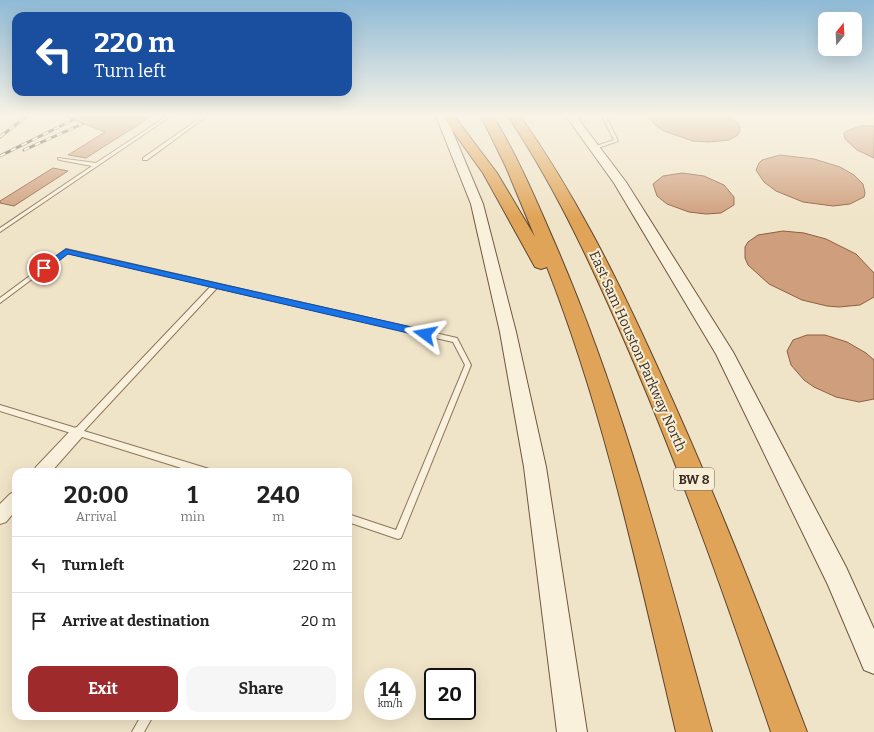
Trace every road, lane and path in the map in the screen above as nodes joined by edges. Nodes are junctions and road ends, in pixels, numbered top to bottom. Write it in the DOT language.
graph roads {
  1 [pos="119,150"];
  2 [pos="157,150"];
  3 [pos="455,150"];
  4 [pos="473,150"];
  5 [pos="504,150"];
  6 [pos="538,150"];
  7 [pos="545,150"];
  8 [pos="597,150"];
  9 [pos="60,159"];
  10 [pos="145,159"];
  11 [pos="97,165"];
  12 [pos="0,230"];
  13 [pos="585,232"];
  14 [pos="215,286"];
  15 [pos="0,301"];
  16 [pos="590,360"];
  17 [pos="0,408"];
  18 [pos="77,432"];
  19 [pos="45,468"];
  20 [pos="193,468"];
  21 [pos="12,503"];
  22 [pos="0,516"];
  23 [pos="352,519"];
  24 [pos="874,660"];
  25 [pos="145,720"];
  26 [pos="138,732"];
  27 [pos="572,732"];
  28 [pos="694,732"];
  29 [pos="789,732"];
  1 -- 11 [label="lane"];
  2 -- 10 [label="lane"];
  3 -- 27 [label="main road"];
  4 -- 16 [label="highway"];
  5 -- 16 [label="highway"];
  6 -- 13 [label="highway, East Sam Houston Parkway North / BW 8"];
  7 -- 13 [label="highway"];
  8 -- 24 [label="main road"];
  9 -- 11 [label="lane"];
  11 -- 12 [label="lane"];
  13 -- 29 [label="highway, East Sam Houston Parkway North / BW 8"];
  14 -- 15 [label="lane"];
  14 -- 18 [label="lane"];
  14 -- 23 [label="lane"];
  16 -- 28 [label="highway"];
  17 -- 18 [label="lane"];
  18 -- 19 [label="street"];
  18 -- 20 [label="lane"];
  21 -- 22 [label="street"];
  25 -- 26 [label="lane"];
}
